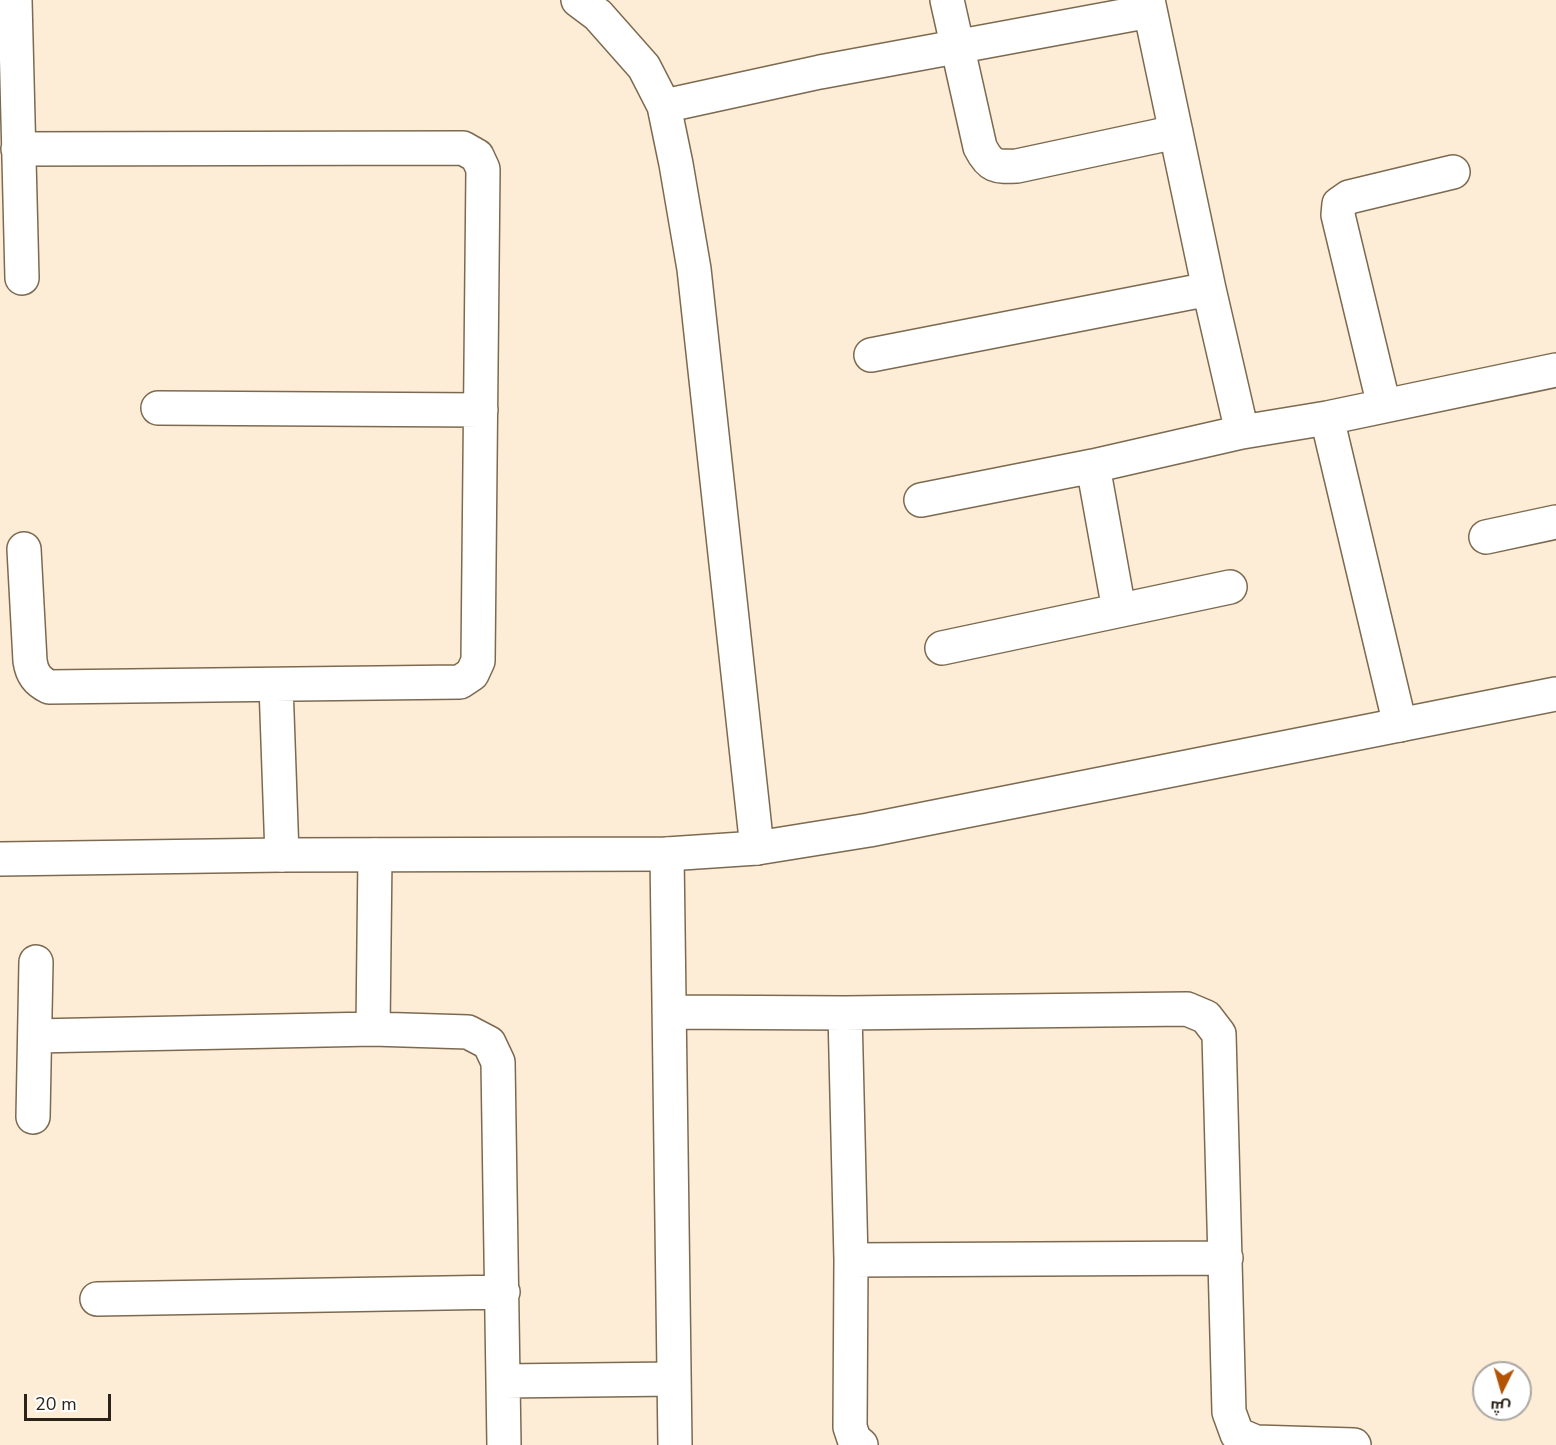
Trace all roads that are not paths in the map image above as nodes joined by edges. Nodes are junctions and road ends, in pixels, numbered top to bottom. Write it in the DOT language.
graph roads {
  1 [pos="15,0"];
  2 [pos="578,0"];
  3 [pos="947,0"];
  4 [pos="1149,5"];
  5 [pos="957,47"];
  6 [pos="664,106"];
  7 [pos="1176,132"];
  8 [pos="18,149"];
  9 [pos="1454,172"];
  10 [pos="22,278"];
  11 [pos="1209,289"];
  12 [pos="871,355"];
  13 [pos="1556,370"];
  14 [pos="1384,406"];
  15 [pos="158,408"];
  16 [pos="481,410"];
  17 [pos="1327,418"];
  18 [pos="1242,432"];
  19 [pos="1093,466"];
  20 [pos="921,500"];
  21 [pos="1556,522"];
  22 [pos="1486,537"];
  23 [pos="24,549"];
  24 [pos="1230,587"];
  25 [pos="1119,610"];
  26 [pos="942,648"];
  27 [pos="276,685"];
  28 [pos="1556,694"];
  29 [pos="1400,725"];
  30 [pos="757,848"];
  31 [pos="667,854"];
  32 [pos="282,855"];
  33 [pos="375,855"];
  34 [pos="0,859"];
  35 [pos="36,962"];
  36 [pos="669,1012"];
  37 [pos="845,1013"];
  38 [pos="373,1029"];
  39 [pos="34,1036"];
  40 [pos="33,1117"];
  41 [pos="1226,1258"];
  42 [pos="851,1260"];
  43 [pos="503,1292"];
  44 [pos="97,1299"];
  45 [pos="674,1379"];
  46 [pos="504,1381"];
  47 [pos="504,1445"];
  48 [pos="675,1445"];
  49 [pos="861,1445"];
  50 [pos="1354,1445"];
  1 -- 8 [label="street"];
  2 -- 6 [label="street"];
  3 -- 5 [label="street"];
  4 -- 5 [label="street"];
  4 -- 7 [label="street"];
  5 -- 6 [label="street"];
  5 -- 7 [label="street"];
  6 -- 30 [label="street"];
  7 -- 11 [label="street"];
  8 -- 10 [label="street"];
  8 -- 16 [label="street"];
  9 -- 14 [label="street"];
  11 -- 12 [label="street"];
  11 -- 18 [label="street"];
  13 -- 14 [label="street"];
  14 -- 17 [label="street"];
  15 -- 16 [label="street"];
  16 -- 27 [label="street"];
  17 -- 18 [label="street"];
  17 -- 29 [label="street"];
  18 -- 19 [label="street"];
  19 -- 20 [label="street"];
  19 -- 25 [label="street"];
  21 -- 22 [label="street"];
  23 -- 27 [label="street"];
  24 -- 25 [label="street"];
  25 -- 26 [label="street"];
  27 -- 32 [label="street"];
  28 -- 29 [label="street"];
  29 -- 30 [label="street"];
  30 -- 31 [label="street"];
  31 -- 33 [label="street"];
  31 -- 36 [label="street"];
  32 -- 33 [label="street"];
  32 -- 34 [label="street"];
  33 -- 38 [label="street"];
  35 -- 39 [label="street"];
  36 -- 37 [label="street"];
  36 -- 45 [label="street"];
  37 -- 41 [label="street"];
  37 -- 42 [label="street"];
  38 -- 39 [label="street"];
  38 -- 43 [label="street"];
  39 -- 40 [label="street"];
  41 -- 42 [label="street"];
  41 -- 50 [label="street"];
  42 -- 49 [label="street"];
  43 -- 44 [label="street"];
  43 -- 46 [label="street"];
  45 -- 46 [label="street"];
  45 -- 48 [label="street"];
  46 -- 47 [label="street"];
}
